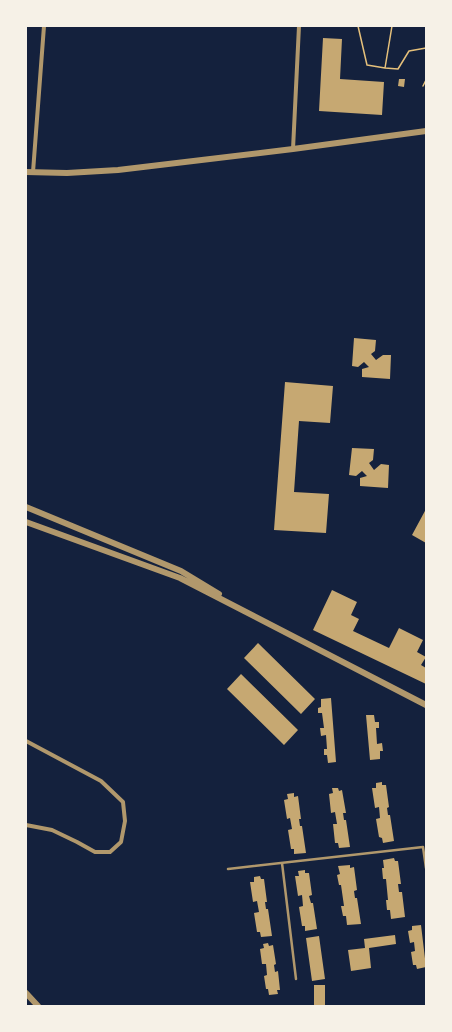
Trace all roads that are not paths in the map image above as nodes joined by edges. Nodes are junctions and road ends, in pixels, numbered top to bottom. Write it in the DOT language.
graph roads {
  1 [pos="44,26"];
  2 [pos="299,26"];
  3 [pos="426,130"];
  4 [pos="293,149"];
  5 [pos="26,172"];
  6 [pos="33,172"];
  7 [pos="26,507"];
  8 [pos="26,522"];
  9 [pos="272,626"];
  10 [pos="426,705"];
  11 [pos="26,741"];
  12 [pos="26,825"];
  13 [pos="282,863"];
  14 [pos="426,868"];
  15 [pos="228,869"];
  16 [pos="296,979"];
  17 [pos="26,993"];
  18 [pos="38,1006"];
  1 -- 6 [label="street"];
  2 -- 4 [label="street"];
  3 -- 4 [label="street"];
  4 -- 6 [label="street"];
  5 -- 6 [label="street"];
  7 -- 9 [label="street"];
  8 -- 9 [label="street"];
  9 -- 10 [label="street"];
  11 -- 12 [label="street"];
  13 -- 14 [label="lane"];
  13 -- 15 [label="lane"];
  13 -- 16 [label="lane"];
  17 -- 18 [label="street"];
}
